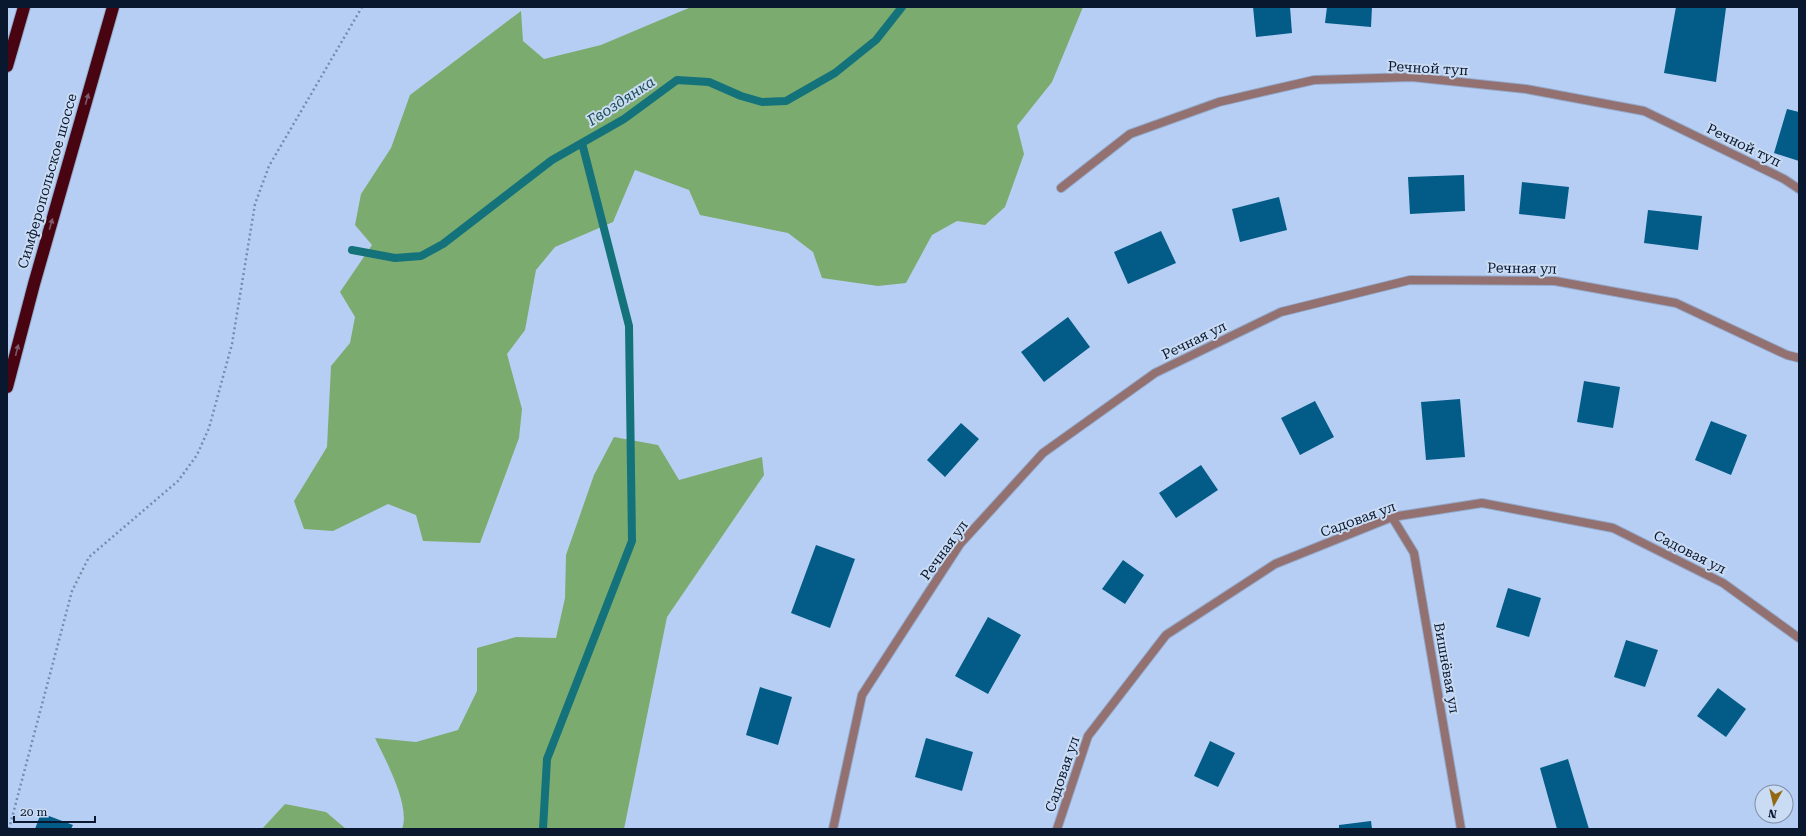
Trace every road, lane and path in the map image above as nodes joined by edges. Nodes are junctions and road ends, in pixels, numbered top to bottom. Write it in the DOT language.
graph roads {
  1 [pos="24,7"];
  2 [pos="113,7"];
  3 [pos="362,7"];
  4 [pos="7,66"];
  5 [pos="1061,188"];
  6 [pos="1799,189"];
  7 [pos="1799,358"];
  8 [pos="7,387"];
  9 [pos="1392,517"];
  10 [pos="1799,638"];
  11 [pos="8,829"];
  12 [pos="832,829"];
  13 [pos="1057,829"];
  14 [pos="1461,829"];
  1 -- 4 [label="highway"];
  8 -- 2 [label="highway, Симферопольское шоссе, one-way"];
  3 -- 11 [label="path"];
  5 -- 6 [label="street, Речной туп"];
  7 -- 12 [label="street, Речная ул"];
  9 -- 10 [label="street, Садовая ул"];
  9 -- 13 [label="street, Садовая ул"];
  9 -- 14 [label="street, Вишнёвая ул"];
}
